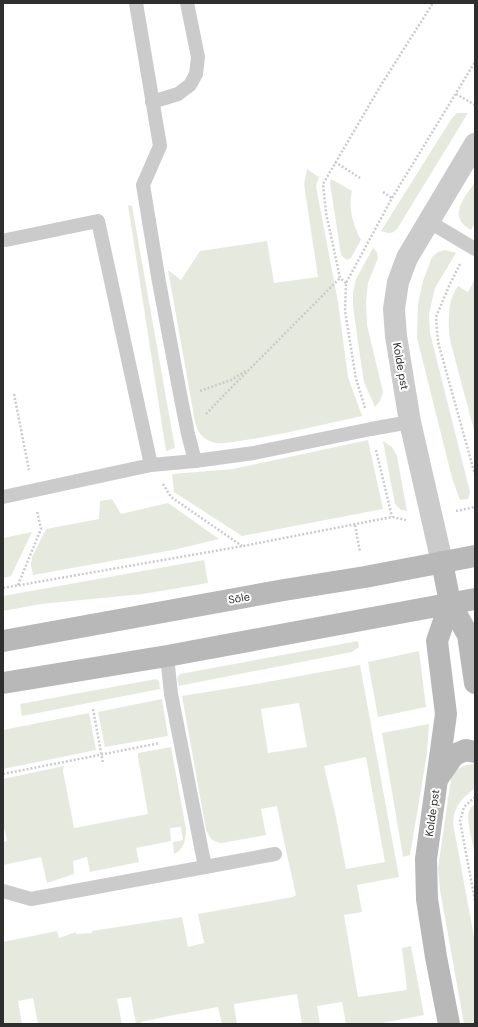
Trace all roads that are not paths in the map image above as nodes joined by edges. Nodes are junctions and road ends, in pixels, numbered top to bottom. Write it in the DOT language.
graph roads {
  1 [pos="136,3"];
  2 [pos="187,3"];
  3 [pos="152,102"];
  4 [pos="475,144"];
  5 [pos="428,221"];
  6 [pos="6,240"];
  7 [pos="475,249"];
  8 [pos="410,422"];
  9 [pos="195,461"];
  10 [pos="151,465"];
  11 [pos="3,497"];
  12 [pos="475,556"];
  13 [pos="442,562"];
  14 [pos="475,599"];
  15 [pos="450,603"];
  16 [pos="3,641"];
  17 [pos="167,656"];
  18 [pos="3,683"];
  19 [pos="475,683"];
  20 [pos="475,752"];
  21 [pos="437,780"];
  22 [pos="275,854"];
  23 [pos="205,867"];
  24 [pos="3,891"];
  25 [pos="449,1024"];
  1 -- 3 [label="lane"];
  2 -- 3 [label="lane"];
  3 -- 9 [label="lane"];
  4 -- 5 [label="street, Kolde pst"];
  5 -- 7 [label="lane"];
  5 -- 8 [label="street, Kolde pst"];
  6 -- 10 [label="lane"];
  8 -- 9 [label="lane"];
  8 -- 13 [label="street, Kolde pst"];
  9 -- 10 [label="lane"];
  10 -- 11 [label="lane"];
  12 -- 13 [label="main road, Sõle"];
  13 -- 15 [label="main road, Kolde pst"];
  13 -- 16 [label="main road, Sõle"];
  14 -- 15 [label="main road"];
  15 -- 17 [label="main road"];
  15 -- 19 [label="main road, Kolde pst"];
  15 -- 21 [label="main road, Kolde pst"];
  17 -- 18 [label="main road"];
  17 -- 23 [label="lane"];
  20 -- 21 [label="main road"];
  21 -- 25 [label="main road, Kolde pst"];
  22 -- 23 [label="lane"];
  23 -- 24 [label="lane"];
}
